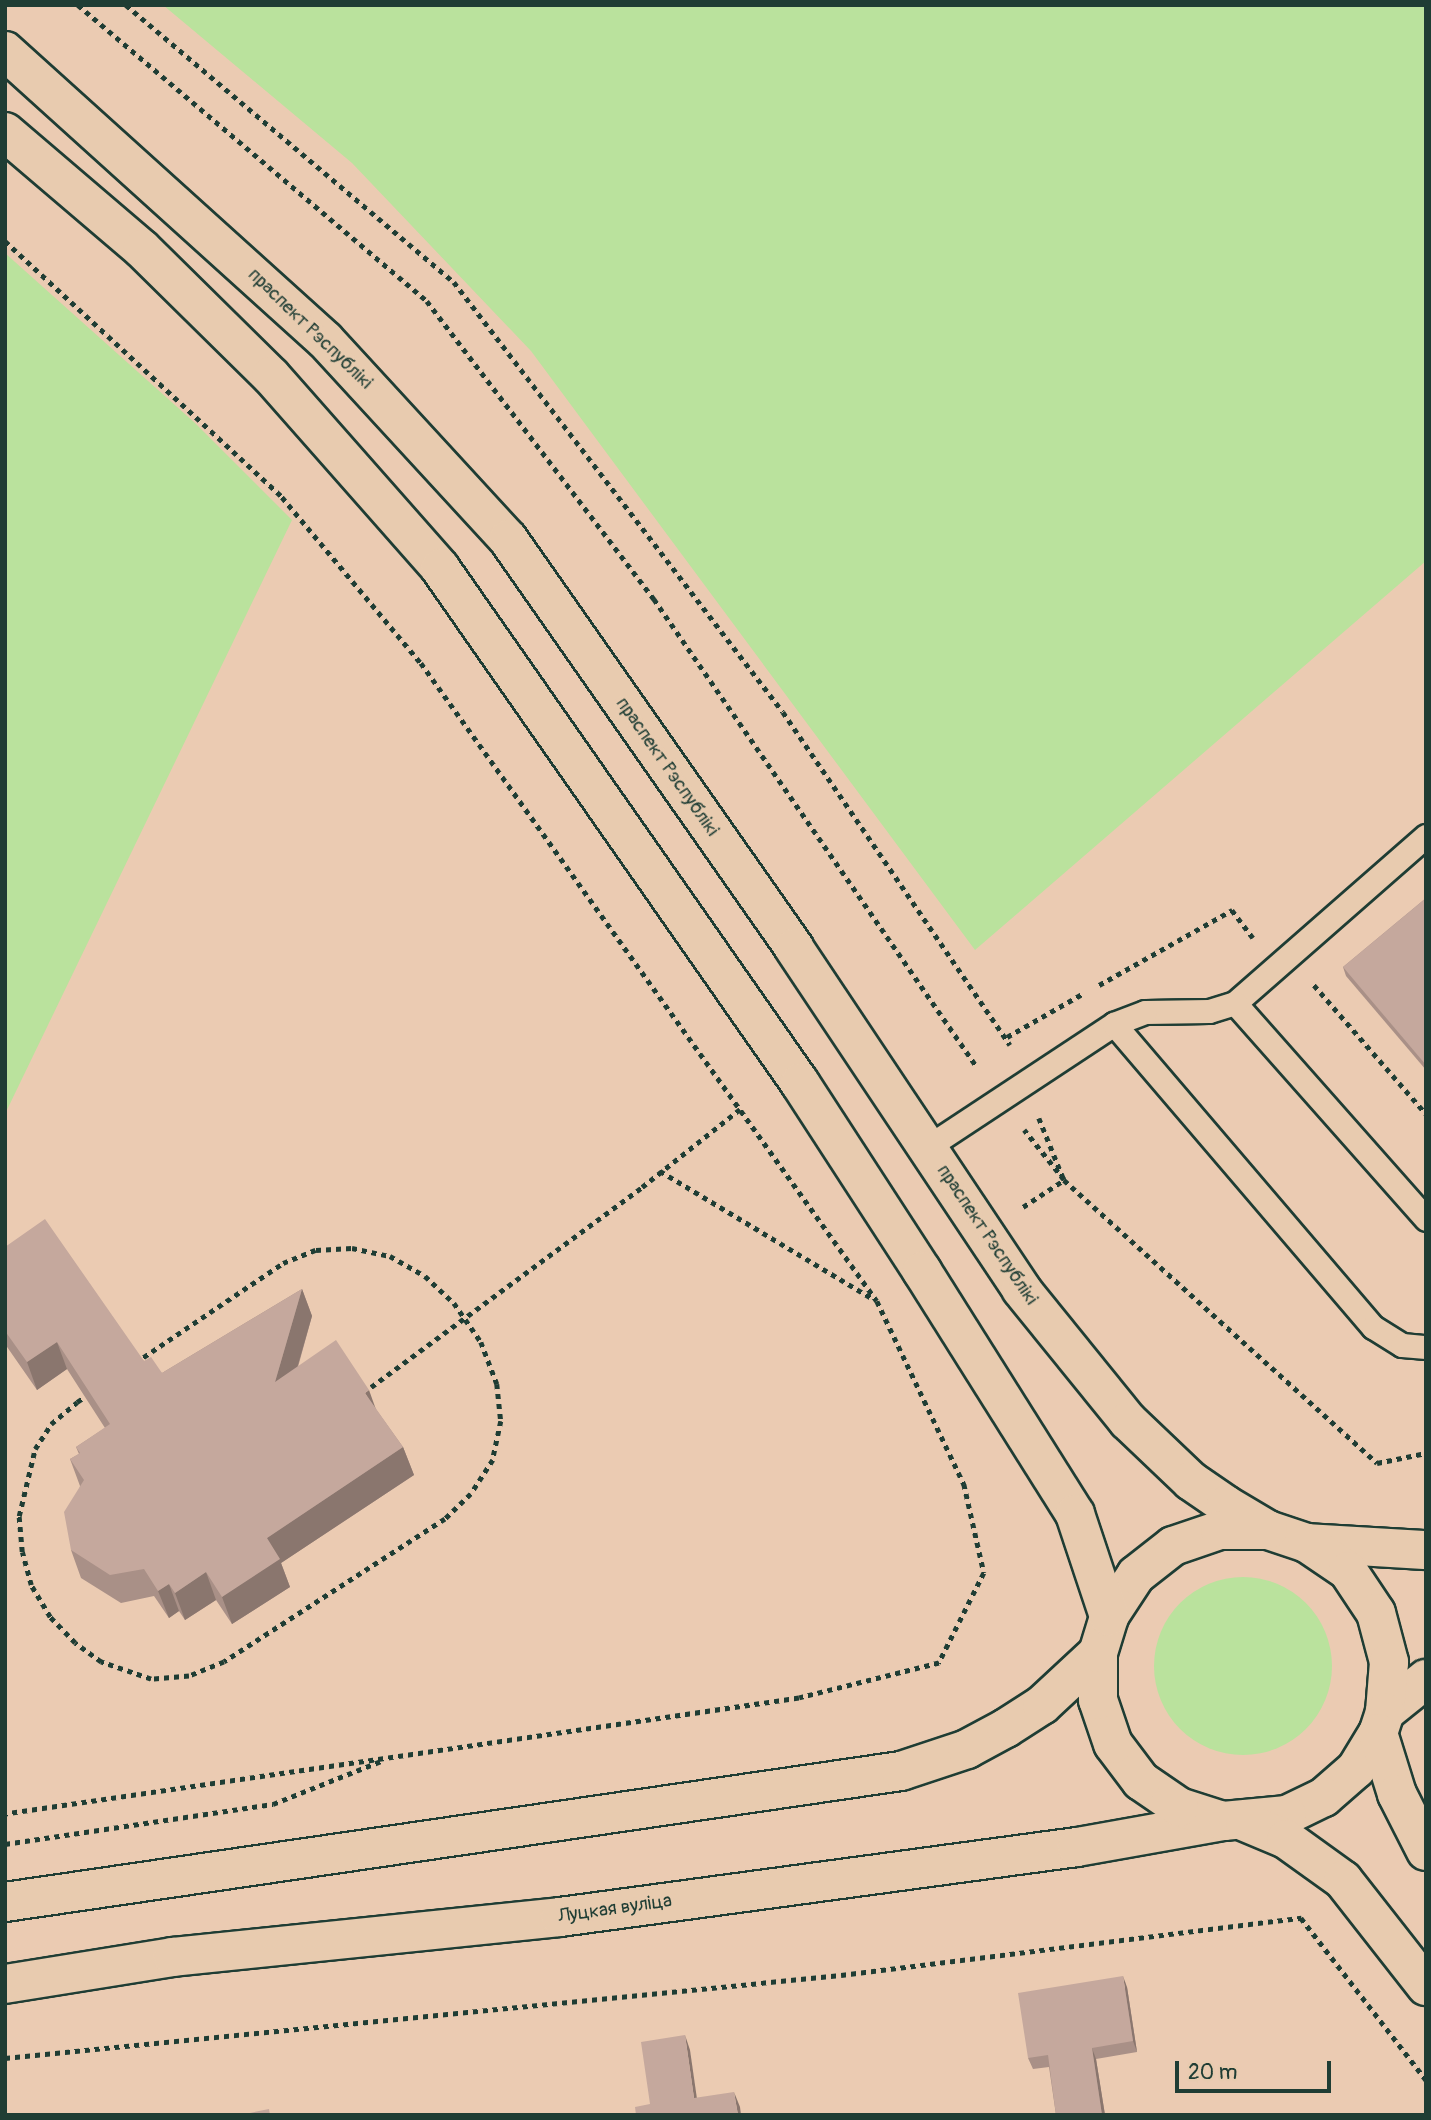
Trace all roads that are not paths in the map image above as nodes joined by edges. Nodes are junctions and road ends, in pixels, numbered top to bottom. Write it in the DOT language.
graph roads {
  1 [pos="5,51"];
  2 [pos="5,132"];
  3 [pos="1426,836"];
  4 [pos="1235,1003"];
  5 [pos="1114,1024"];
  6 [pos="929,1146"];
  7 [pos="1426,1219"];
  8 [pos="1426,1347"];
  9 [pos="1268,1530"];
  10 [pos="1307,1542"];
  11 [pos="1426,1550"];
  12 [pos="1109,1616"];
  13 [pos="1098,1653"];
  14 [pos="1426,1679"];
  15 [pos="1381,1723"];
  16 [pos="1234,1822"];
  17 [pos="1426,1850"];
  18 [pos="5,1902"];
  19 [pos="5,1984"];
  20 [pos="1426,1986"];
  1 -- 6 [label="main road, праспект Рэспублікі"];
  2 -- 12 [label="main road"];
  3 -- 4 [label="lane"];
  4 -- 5 [label="lane"];
  4 -- 7 [label="lane"];
  5 -- 6 [label="lane"];
  5 -- 8 [label="lane"];
  6 -- 9 [label="main road, праспект Рэспублікі"];
  9 -- 10 [label="main road, праспект Рэспублікі"];
  9 -- 12 [label="main road, праспект Рэспублікі"];
  10 -- 11 [label="main road"];
  10 -- 15 [label="main road, праспект Рэспублікі"];
  12 -- 13 [label="main road, праспект Рэспублікі"];
  13 -- 16 [label="main road, праспект Рэспублікі"];
  13 -- 18 [label="main road"];
  14 -- 15 [label="main road"];
  15 -- 16 [label="main road, праспект Рэспублікі"];
  15 -- 17 [label="main road"];
  16 -- 19 [label="main road, Луцкая вуліца"];
  16 -- 20 [label="main road"];
}
